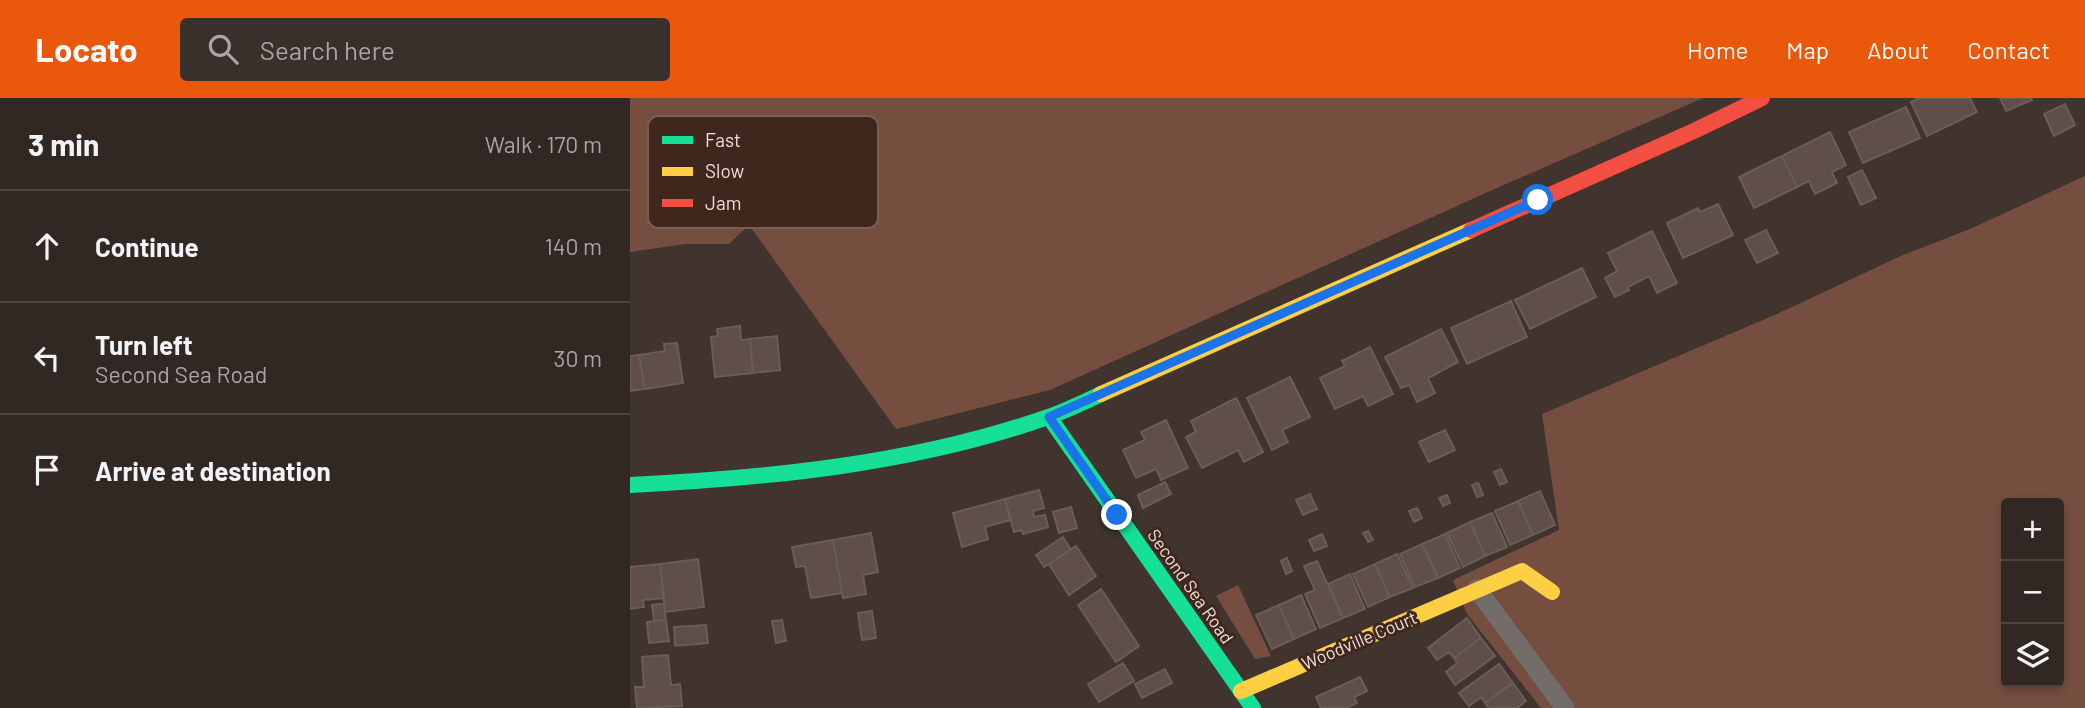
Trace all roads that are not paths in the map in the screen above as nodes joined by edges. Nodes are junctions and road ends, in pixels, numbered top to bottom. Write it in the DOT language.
graph roads {
  1 [pos="1762,98"];
  2 [pos="1049,417"];
  3 [pos="630,485"];
  4 [pos="1478,589"];
  5 [pos="1552,592"];
  6 [pos="1241,691"];
  7 [pos="1253,708"];
  8 [pos="1565,708"];
  1 -- 2 [label="main road"];
  2 -- 3 [label="main road"];
  2 -- 6 [label="main road, Second Sea Road"];
  4 -- 5 [label="main road, Woodville Court"];
  4 -- 6 [label="main road, Woodville Court"];
  4 -- 8 [label="street"];
  6 -- 7 [label="main road, Second Sea Road"];
}
